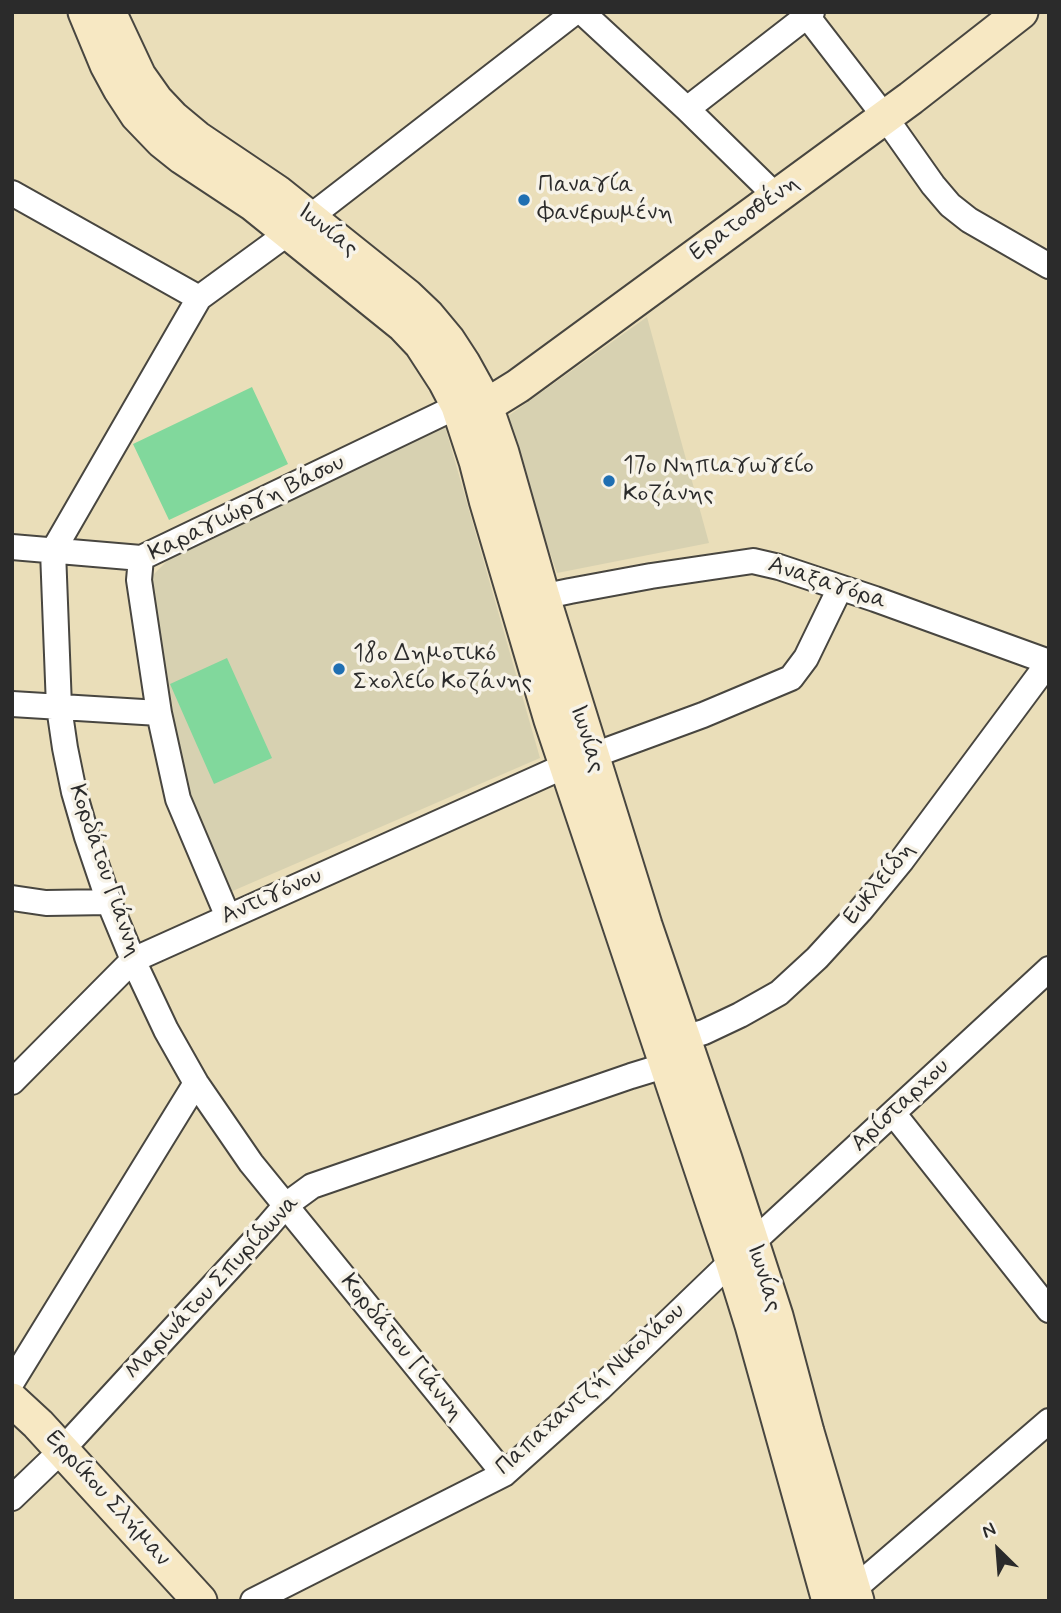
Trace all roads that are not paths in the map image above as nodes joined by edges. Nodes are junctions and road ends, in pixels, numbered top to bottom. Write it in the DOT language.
graph roads {
  1 [pos="85,12"];
  2 [pos="109,12"];
  3 [pos="575,12"];
  4 [pos="582,12"];
  5 [pos="1021,12"];
  6 [pos="808,14"];
  7 [pos="687,109"];
  8 [pos="885,117"];
  9 [pos="12,193"];
  10 [pos="776,196"];
  11 [pos="299,225"];
  12 [pos="1049,266"];
  13 [pos="199,298"];
  14 [pos="471,403"];
  15 [pos="12,547"];
  16 [pos="53,551"];
  17 [pos="141,558"];
  18 [pos="840,588"];
  19 [pos="530,600"];
  20 [pos="1049,662"];
  21 [pos="12,704"];
  22 [pos="59,707"];
  23 [pos="159,713"];
  24 [pos="579,760"];
  25 [pos="12,898"];
  26 [pos="109,902"];
  27 [pos="228,917"];
  28 [pos="133,960"];
  29 [pos="1049,969"];
  30 [pos="675,1051"];
  31 [pos="12,1082"];
  32 [pos="196,1083"];
  33 [pos="893,1113"];
  34 [pos="286,1205"];
  35 [pos="742,1252"];
  36 [pos="1049,1310"];
  37 [pos="12,1382"];
  38 [pos="12,1400"];
  39 [pos="1049,1421"];
  40 [pos="62,1450"];
  41 [pos="504,1474"];
  42 [pos="12,1498"];
  43 [pos="844,1598"];
  44 [pos="200,1601"];
  45 [pos="253,1601"];
  1 -- 11 [label="main road, Ιωνίας"];
  2 -- 11 [label="main road, Ιωνίας"];
  3 -- 11 [label="street"];
  4 -- 7 [label="street"];
  5 -- 8 [label="main road, Ερατοσθένη"];
  6 -- 7 [label="street"];
  6 -- 8 [label="street"];
  7 -- 10 [label="street"];
  8 -- 10 [label="main road, Ερατοσθένη"];
  8 -- 12 [label="street"];
  9 -- 13 [label="street"];
  10 -- 14 [label="main road, Ερατοσθένη"];
  11 -- 13 [label="street"];
  11 -- 14 [label="main road, Ιωνίας"];
  13 -- 16 [label="street"];
  14 -- 17 [label="street, Καραγιώργη Βάσου"];
  14 -- 19 [label="main road, Ιωνίας"];
  15 -- 16 [label="street"];
  16 -- 17 [label="street"];
  16 -- 22 [label="street, Κορδάτου Γιάννη"];
  17 -- 23 [label="street, Καραγιώργη Βάσου"];
  18 -- 19 [label="street, Αναξαγόρα"];
  18 -- 20 [label="street, Αναξαγόρα"];
  18 -- 24 [label="street, Αντιγόνου"];
  19 -- 24 [label="main road, Ιωνίας"];
  20 -- 30 [label="street, Ευκλείδη"];
  21 -- 22 [label="street"];
  22 -- 23 [label="street"];
  22 -- 26 [label="street, Κορδάτου Γιάννη"];
  23 -- 27 [label="street, Καραγιώργη Βάσου"];
  24 -- 27 [label="street, Αντιγόνου"];
  24 -- 30 [label="main road, Ιωνίας"];
  25 -- 26 [label="street"];
  26 -- 28 [label="street, Κορδάτου Γιάννη"];
  27 -- 28 [label="street, Αντιγόνου"];
  28 -- 31 [label="street, Αντιγόνου"];
  28 -- 32 [label="street, Κορδάτου Γιάννη"];
  29 -- 33 [label="street, Αρίσταρχου"];
  30 -- 34 [label="street, Μαρινάτου Σπυρίδωνα"];
  30 -- 35 [label="main road, Ιωνίας"];
  32 -- 34 [label="street, Κορδάτου Γιάννη"];
  32 -- 37 [label="street"];
  33 -- 35 [label="street, Αρίσταρχου"];
  33 -- 36 [label="street"];
  34 -- 40 [label="street, Μαρινάτου Σπυρίδωνα"];
  34 -- 41 [label="street, Κορδάτου Γιάννη"];
  35 -- 41 [label="street, Παπαχαντζή Νικολάου"];
  35 -- 43 [label="main road, Ιωνίας"];
  38 -- 40 [label="main road, Ερρίκου Σλήμαν"];
  39 -- 43 [label="street"];
  40 -- 42 [label="street, Μαρινάτου Σπυρίδωνα"];
  40 -- 44 [label="main road, Ερρίκου Σλήμαν"];
  41 -- 45 [label="street, Παπαχαντζή Νικολάου"];
}
